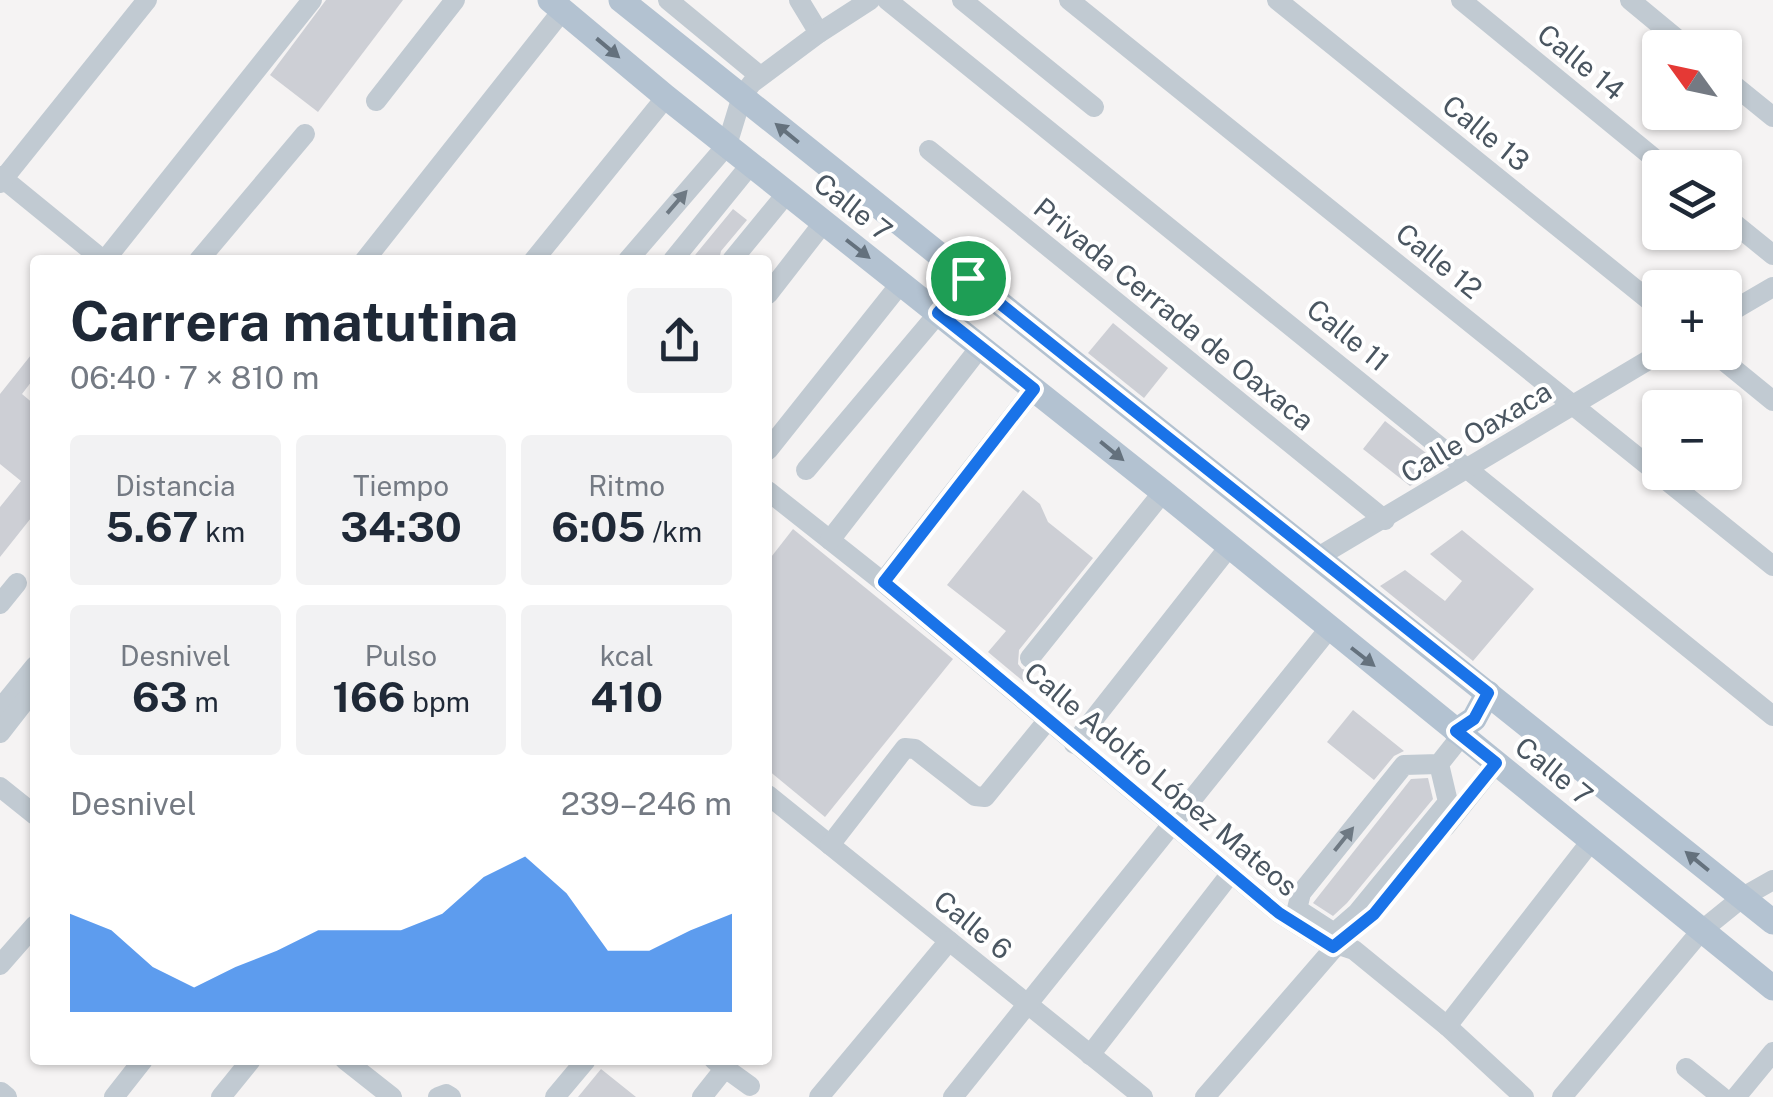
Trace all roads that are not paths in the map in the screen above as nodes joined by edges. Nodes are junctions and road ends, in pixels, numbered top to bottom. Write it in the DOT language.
graph roads {
  1 [pos="147,0"];
  2 [pos="312,0"];
  3 [pos="455,0"];
  4 [pos="622,0"];
  5 [pos="799,0"];
  6 [pos="870,0"];
  7 [pos="887,0"];
  8 [pos="962,0"];
  9 [pos="1069,0"];
  10 [pos="1277,0"];
  11 [pos="1461,0"];
  12 [pos="1630,0"];
  13 [pos="668,1"];
  14 [pos="556,5"];
  15 [pos="1666,30"];
  16 [pos="819,33"];
  17 [pos="760,76"];
  18 [pos="1742,92"];
  19 [pos="742,96"];
  20 [pos="666,97"];
  21 [pos="376,101"];
  22 [pos="1094,107"];
  23 [pos="1773,117"];
  24 [pos="306,134"];
  25 [pos="726,145"];
  26 [pos="928,150"];
  27 [pos="1644,150"];
  28 [pos="751,164"];
  29 [pos="1,179"];
  30 [pos="787,193"];
  31 [pos="824,222"];
  32 [pos="1742,230"];
  33 [pos="98,255"];
  34 [pos="108,255"];
  35 [pos="202,255"];
  36 [pos="369,255"];
  37 [pos="538,255"];
  38 [pos="638,255"];
  39 [pos="678,255"];
  40 [pos="736,255"];
  41 [pos="1773,255"];
  42 [pos="968,278"];
  43 [pos="901,284"];
  44 [pos="1773,286"];
  45 [pos="772,289"];
  46 [pos="1642,294"];
  47 [pos="1742,305"];
  48 [pos="938,313"];
  49 [pos="981,346"];
  50 [pos="1642,364"];
  51 [pos="1735,370"];
  52 [pos="1034,389"];
  53 [pos="1773,401"];
  54 [pos="1573,404"];
  55 [pos="772,445"];
  56 [pos="1469,467"];
  57 [pos="806,470"];
  58 [pos="1162,492"];
  59 [pos="772,493"];
  60 [pos="1385,520"];
  61 [pos="830,540"];
  62 [pos="1228,548"];
  63 [pos="1318,557"];
  64 [pos="1773,566"];
  65 [pos="884,582"];
  66 [pos="17,583"];
  67 [pos="0,604"];
  68 [pos="1328,630"];
  69 [pos="1030,658"];
  70 [pos="30,672"];
  71 [pos="1488,693"];
  72 [pos="30,694"];
  73 [pos="0,710"];
  74 [pos="1773,716"];
  75 [pos="1047,721"];
  76 [pos="0,733"];
  77 [pos="1459,733"];
  78 [pos="1074,744"];
  79 [pos="1496,763"];
  80 [pos="1439,764"];
  81 [pos="0,787"];
  82 [pos="772,799"];
  83 [pos="30,811"];
  84 [pos="1174,826"];
  85 [pos="1592,840"];
  86 [pos="830,844"];
  87 [pos="1231,873"];
  88 [pos="1773,880"];
  89 [pos="1743,897"];
  90 [pos="1773,922"];
  91 [pos="1701,930"];
  92 [pos="30,932"];
  93 [pos="949,941"];
  94 [pos="1333,947"];
  95 [pos="0,965"];
  96 [pos="1773,988"];
  97 [pos="1028,1005"];
  98 [pos="1447,1026"];
  99 [pos="1773,1052"];
  100 [pos="1090,1055"];
  101 [pos="139,1065"];
  102 [pos="248,1065"];
  103 [pos="582,1065"];
  104 [pos="719,1065"];
  105 [pos="721,1065"];
  106 [pos="368,1067"];
  107 [pos="1686,1068"];
  108 [pos="750,1086"];
  109 [pos="1,1092"];
  110 [pos="1512,1093"];
  111 [pos="7,1097"];
  112 [pos="114,1097"];
  113 [pos="221,1097"];
  114 [pos="392,1097"];
  115 [pos="438,1097"];
  116 [pos="451,1097"];
  117 [pos="554,1097"];
  118 [pos="702,1097"];
  119 [pos="820,1097"];
  120 [pos="953,1097"];
  121 [pos="1142,1097"];
  122 [pos="1205,1097"];
  123 [pos="1562,1097"];
  124 [pos="1722,1097"];
  125 [pos="1736,1097"];
  1 -- 29 [label="street"];
  2 -- 34 [label="street"];
  3 -- 21 [label="street"];
  4 -- 19 [label="main road, Calle 7"];
  5 -- 16 [label="street"];
  6 -- 16 [label="street"];
  7 -- 56 [label="street, Calle 11"];
  8 -- 22 [label="street"];
  9 -- 54 [label="street, Calle 12"];
  10 -- 46 [label="street, Calle 13"];
  11 -- 27 [label="street, Calle 14"];
  12 -- 15 [label="street"];
  13 -- 17 [label="street"];
  14 -- 20 [label="main road, Calle 7, one-way"];
  14 -- 36 [label="street"];
  16 -- 17 [label="street"];
  17 -- 19 [label="street"];
  18 -- 23 [label="street"];
  19 -- 25 [label="street"];
  42 -- 19 [label="main road, Calle 7, one-way"];
  20 -- 25 [label="main road, Calle 7"];
  20 -- 37 [label="street"];
  24 -- 35 [label="street"];
  25 -- 28 [label="main road, Calle 7"];
  38 -- 25 [label="street, one-way"];
  26 -- 60 [label="street, Privada Cerrada de Oaxaca"];
  28 -- 30 [label="main road, Calle 7"];
  28 -- 39 [label="street"];
  29 -- 33 [label="street"];
  30 -- 31 [label="main road, Calle 7"];
  30 -- 40 [label="street"];
  31 -- 43 [label="main road, Calle 7, one-way"];
  31 -- 45 [label="street"];
  32 -- 41 [label="street"];
  42 -- 48 [label="street"];
  42 -- 63 [label="main road, Calle 7"];
  43 -- 48 [label="main road, Calle 7"];
  43 -- 55 [label="street"];
  44 -- 47 [label="street"];
  48 -- 49 [label="main road, Calle 7"];
  48 -- 57 [label="street"];
  49 -- 52 [label="main road, Calle 7"];
  49 -- 61 [label="street"];
  50 -- 54 [label="street, Calle Oaxaca"];
  51 -- 53 [label="street"];
  52 -- 58 [label="main road, Calle 7, one-way"];
  52 -- 65 [label="street"];
  54 -- 56 [label="street, Calle Oaxaca"];
  54 -- 64 [label="street, Calle 12"];
  56 -- 60 [label="street, Calle Oaxaca"];
  56 -- 74 [label="street, Calle 11"];
  58 -- 62 [label="main road, Calle 7"];
  58 -- 69 [label="street"];
  59 -- 61 [label="street, Calle Adolfo López Mateos"];
  60 -- 63 [label="street, Calle Oaxaca"];
  61 -- 65 [label="street, Calle Adolfo López Mateos"];
  62 -- 68 [label="main road, Calle 7"];
  62 -- 78 [label="street"];
  63 -- 71 [label="main road, Calle 7"];
  65 -- 75 [label="street, Calle Adolfo López Mateos"];
  66 -- 67 [label="street"];
  68 -- 77 [label="main road, Calle 7, one-way"];
  68 -- 84 [label="street"];
  70 -- 73 [label="street"];
  71 -- 77 [label="main road"];
  89 -- 71 [label="main road, Calle 7, one-way"];
  72 -- 76 [label="street"];
  75 -- 78 [label="street, Calle Adolfo López Mateos"];
  75 -- 86 [label="street"];
  77 -- 79 [label="main road, Calle 7"];
  77 -- 80 [label="street"];
  78 -- 84 [label="street, Calle Adolfo López Mateos"];
  79 -- 85 [label="main road, Calle 7"];
  79 -- 94 [label="street"];
  80 -- 80 [label="street, one-way"];
  81 -- 83 [label="street"];
  82 -- 86 [label="street, Calle 6"];
  84 -- 87 [label="street, Calle Adolfo López Mateos"];
  84 -- 97 [label="street"];
  85 -- 91 [label="main road, Calle 7"];
  85 -- 98 [label="street"];
  86 -- 93 [label="street, Calle 6"];
  87 -- 94 [label="street, Calle Adolfo López Mateos"];
  87 -- 100 [label="street"];
  88 -- 89 [label="street"];
  89 -- 90 [label="main road, Calle 7"];
  89 -- 91 [label="street"];
  91 -- 96 [label="main road, Calle 7"];
  91 -- 123 [label="street"];
  92 -- 95 [label="street"];
  93 -- 97 [label="street, Calle 6"];
  93 -- 119 [label="street"];
  94 -- 98 [label="street, Calle Adolfo López Mateos"];
  94 -- 122 [label="street"];
  97 -- 100 [label="street, Calle 6"];
  97 -- 120 [label="street"];
  98 -- 110 [label="street, Calle Adolfo López Mateos"];
  99 -- 125 [label="street"];
  100 -- 121 [label="street, Calle 6"];
  101 -- 112 [label="street"];
  102 -- 113 [label="street"];
  103 -- 117 [label="street"];
  104 -- 118 [label="street"];
  105 -- 108 [label="street"];
  106 -- 114 [label="street"];
  107 -- 124 [label="street"];
  109 -- 111 [label="street"];
  115 -- 116 [label="street"];
}
